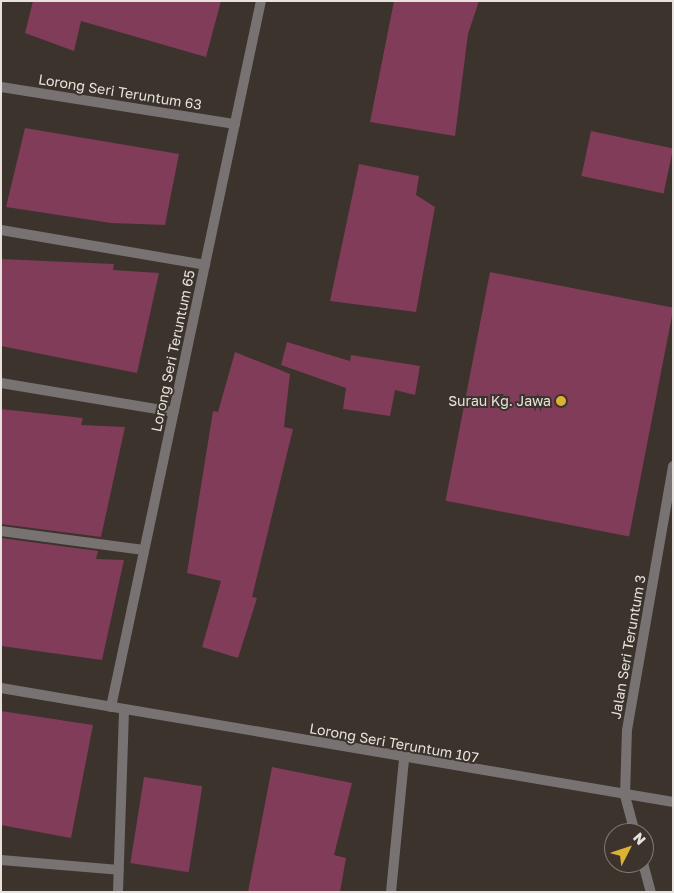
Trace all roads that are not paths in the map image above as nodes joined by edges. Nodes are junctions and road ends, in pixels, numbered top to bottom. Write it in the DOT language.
graph roads {
  1 [pos="261,1"];
  2 [pos="1,87"];
  3 [pos="235,124"];
  4 [pos="1,230"];
  5 [pos="205,265"];
  6 [pos="1,383"];
  7 [pos="174,412"];
  8 [pos="673,466"];
  9 [pos="1,531"];
  10 [pos="144,550"];
  11 [pos="1,688"];
  12 [pos="111,707"];
  13 [pos="124,709"];
  14 [pos="404,759"];
  15 [pos="625,796"];
  16 [pos="673,802"];
  17 [pos="632,823"];
  18 [pos="1,860"];
  19 [pos="119,870"];
  20 [pos="646,873"];
  21 [pos="118,892"];
  22 [pos="391,892"];
  23 [pos="651,892"];
  1 -- 3 [label="street, Lorong Seri Teruntum 65"];
  2 -- 3 [label="street, Lorong Seri Teruntum 63"];
  3 -- 5 [label="street, Lorong Seri Teruntum 65"];
  4 -- 5 [label="street"];
  5 -- 7 [label="street, Lorong Seri Teruntum 65"];
  6 -- 7 [label="street"];
  7 -- 10 [label="street, Lorong Seri Teruntum 65"];
  8 -- 15 [label="street, Jalan Seri Teruntum 3"];
  9 -- 10 [label="street"];
  10 -- 12 [label="street, Lorong Seri Teruntum 65"];
  11 -- 12 [label="street, Lorong Seri Teruntum 107"];
  12 -- 13 [label="street, Lorong Seri Teruntum 107"];
  13 -- 14 [label="street, Lorong Seri Teruntum 107"];
  13 -- 19 [label="street"];
  14 -- 15 [label="street, Lorong Seri Teruntum 107"];
  14 -- 22 [label="street"];
  15 -- 16 [label="street, Lorong Seri Teruntum 107"];
  15 -- 17 [label="street, Jalan Seri Teruntum 3"];
  18 -- 19 [label="street"];
  19 -- 21 [label="street"];
  20 -- 23 [label="street"];
}
